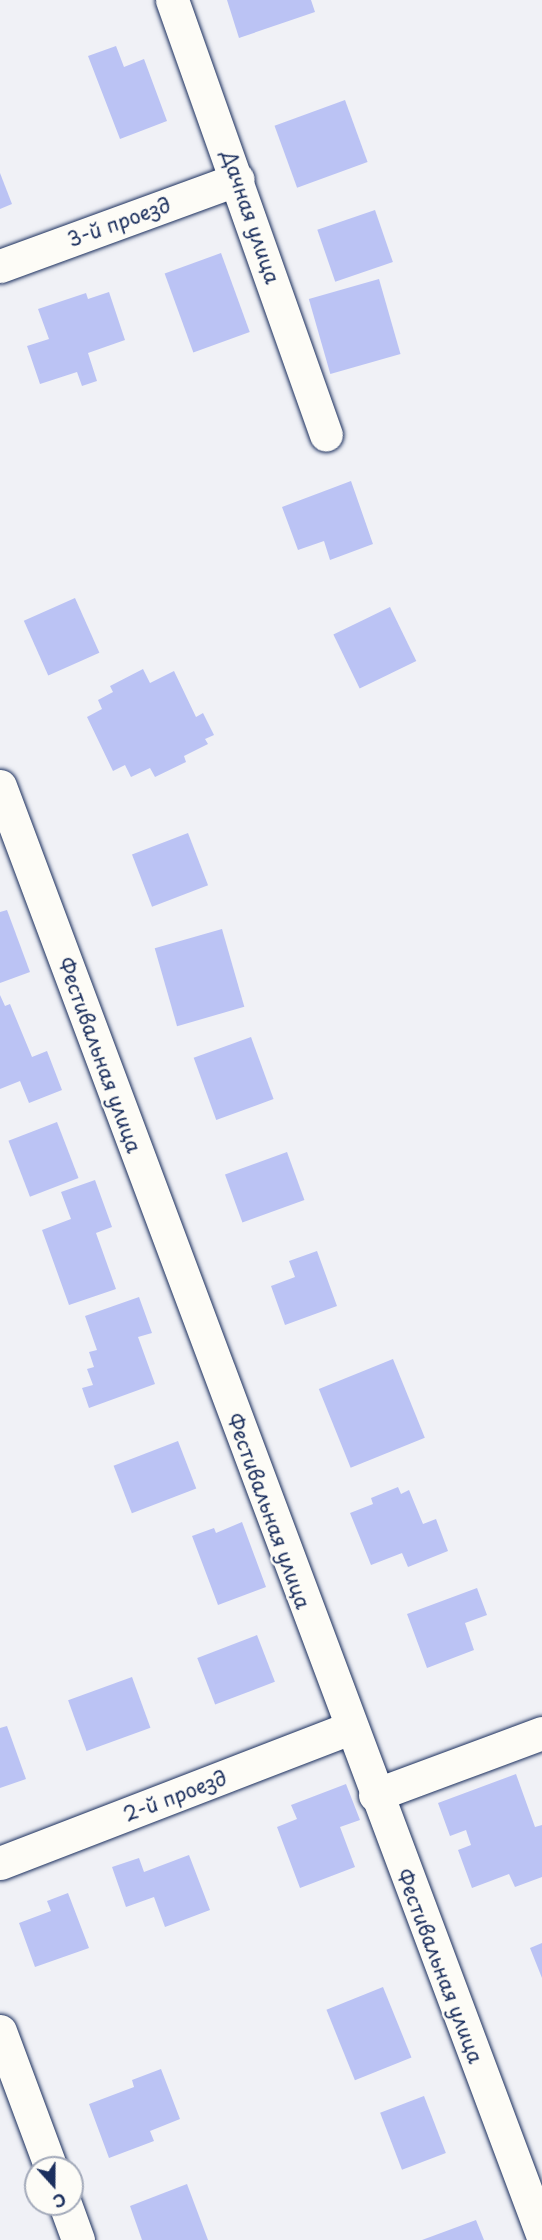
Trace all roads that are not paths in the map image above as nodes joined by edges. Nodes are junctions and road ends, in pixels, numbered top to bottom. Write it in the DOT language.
graph roads {
  1 [pos="172,0"];
  2 [pos="238,178"];
  3 [pos="0,266"];
  4 [pos="326,434"];
  5 [pos="0,786"];
  6 [pos="350,1728"];
  7 [pos="542,1733"];
  8 [pos="375,1795"];
  9 [pos="0,1863"];
  10 [pos="0,2031"];
  11 [pos="47,2156"];
  12 [pos="69,2216"];
  13 [pos="542,2234"];
  14 [pos="78,2240"];
  1 -- 2 [label="street, Дачная улица"];
  2 -- 3 [label="street, 3-й проезд"];
  2 -- 4 [label="street, Дачная улица"];
  5 -- 6 [label="street, Фестивальная улица"];
  6 -- 8 [label="street, Фестивальная улица"];
  6 -- 9 [label="street, 2-й проезд"];
  7 -- 8 [label="street"];
  8 -- 13 [label="street, Фестивальная улица"];
  10 -- 11 [label="street"];
  12 -- 14 [label="street"];
}
